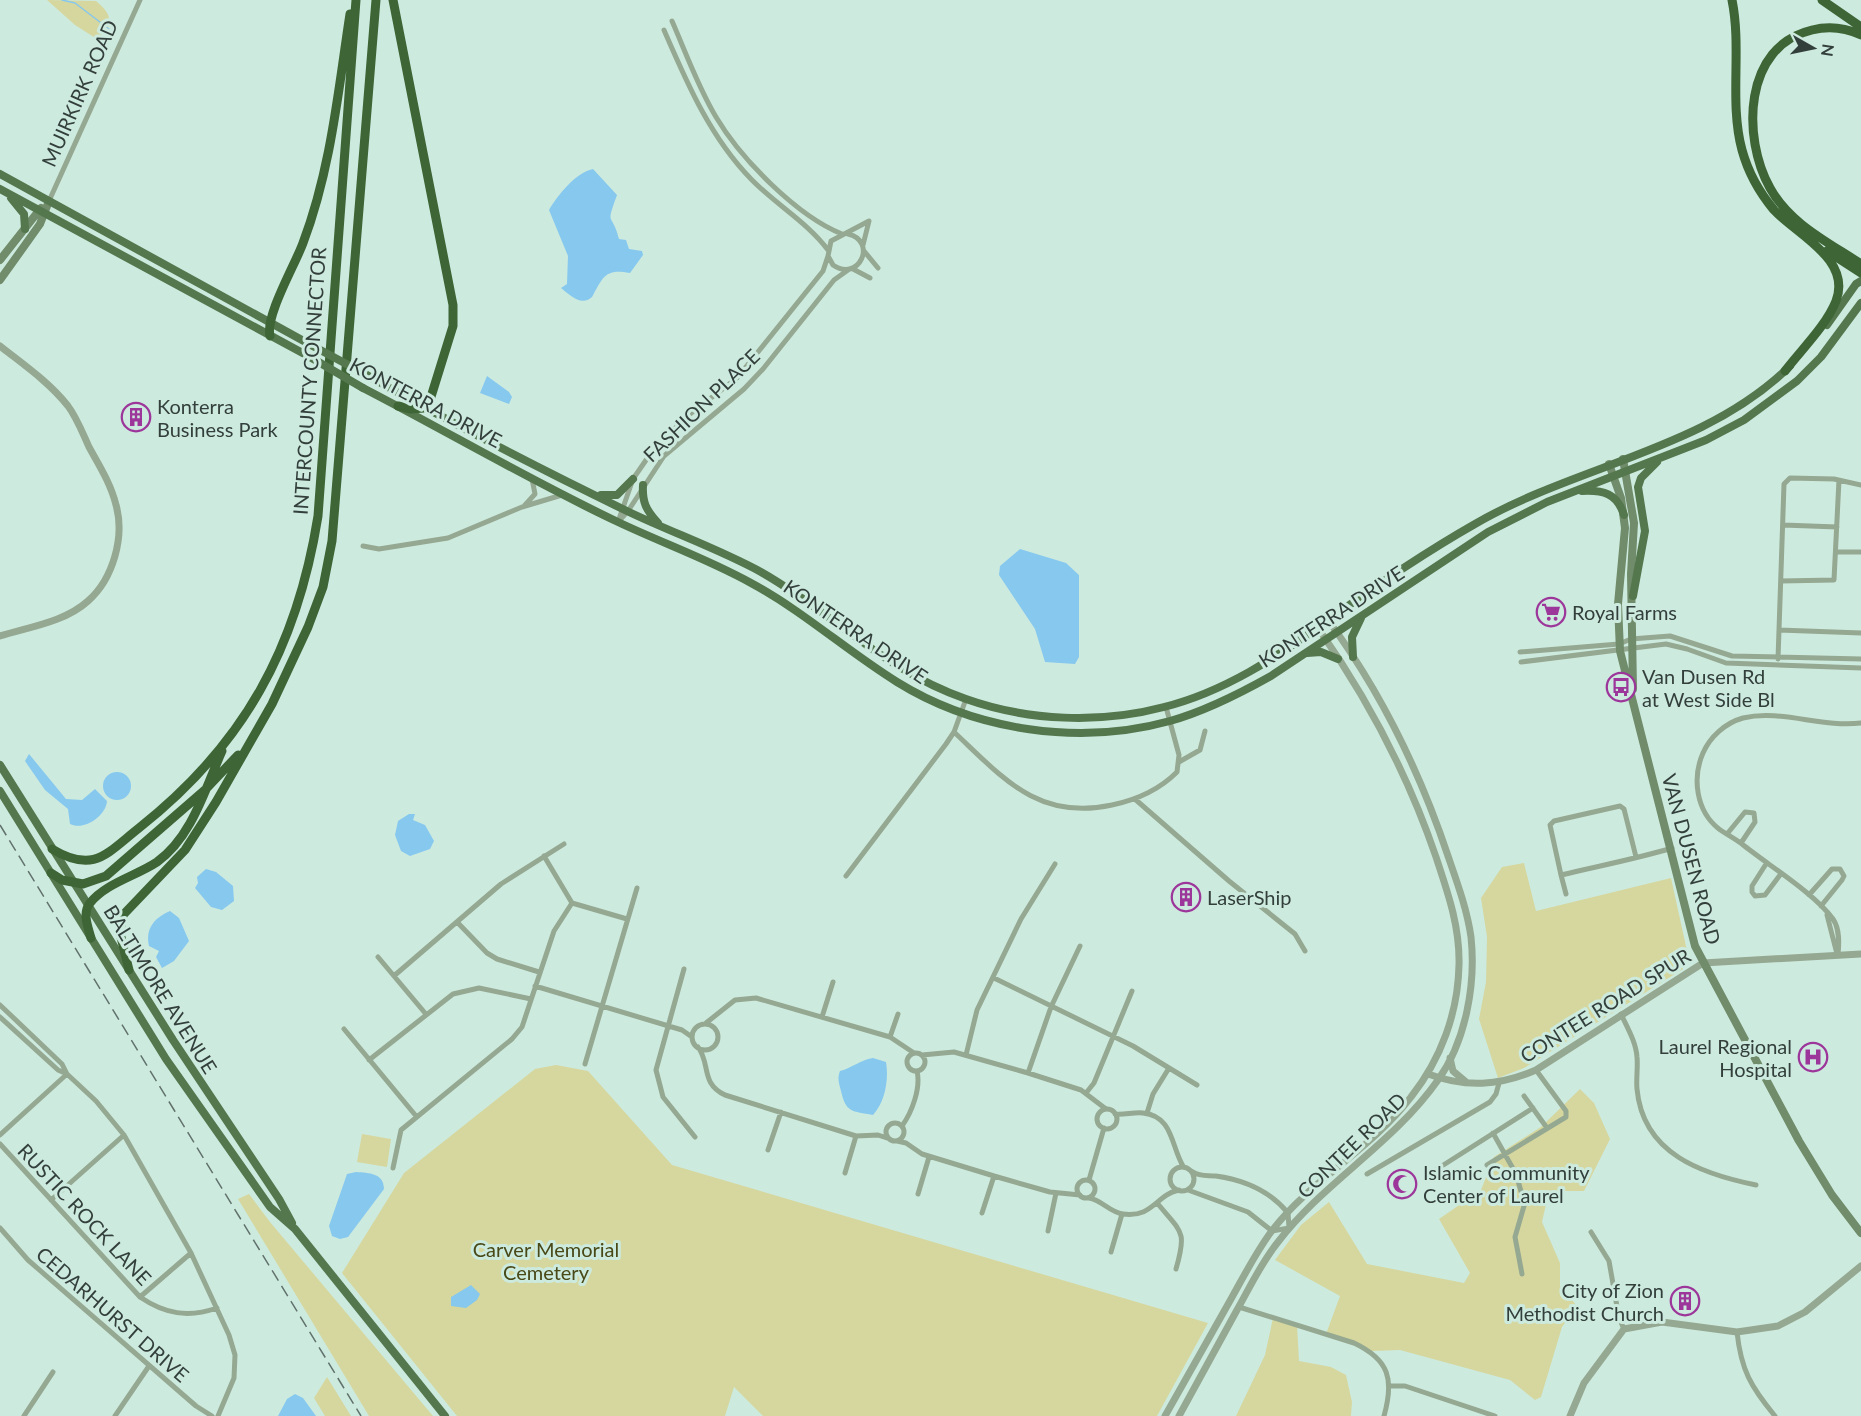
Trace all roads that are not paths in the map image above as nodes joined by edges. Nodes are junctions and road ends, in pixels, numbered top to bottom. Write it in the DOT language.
graph roads {
  1 [pos="140,0"];
  2 [pos="354,0"];
  3 [pos="376,0"];
  4 [pos="393,0"];
  5 [pos="1732,0"];
  6 [pos="1822,0"];
  7 [pos="672,21"];
  8 [pos="1861,27"];
  9 [pos="664,30"];
  10 [pos="1861,36"];
  11 [pos="0,174"];
  12 [pos="3,191"];
  13 [pos="49,201"];
  14 [pos="41,211"];
  15 [pos="25,229"];
  16 [pos="845,234"];
  17 [pos="1804,237"];
  18 [pos="864,248"];
  19 [pos="828,253"];
  20 [pos="0,260"];
  21 [pos="1861,264"];
  22 [pos="878,268"];
  23 [pos="850,269"];
  24 [pos="1861,273"];
  25 [pos="870,278"];
  26 [pos="0,280"];
  27 [pos="1861,281"];
  28 [pos="1861,303"];
  29 [pos="269,321"];
  30 [pos="270,336"];
  31 [pos="0,346"];
  32 [pos="1785,371"];
  33 [pos="398,406"];
  34 [pos="424,408"];
  35 [pos="1664,457"];
  36 [pos="1623,459"];
  37 [pos="1609,464"];
  38 [pos="1626,471"];
  39 [pos="531,476"];
  40 [pos="1613,476"];
  41 [pos="633,479"];
  42 [pos="1839,480"];
  43 [pos="643,484"];
  44 [pos="1861,485"];
  45 [pos="1575,491"];
  46 [pos="592,493"];
  47 [pos="564,494"];
  48 [pos="522,507"];
  49 [pos="625,510"];
  50 [pos="1624,515"];
  51 [pos="618,522"];
  52 [pos="660,525"];
  53 [pos="1783,525"];
  54 [pos="1837,527"];
  55 [pos="363,546"];
  56 [pos="1836,552"];
  57 [pos="1861,552"];
  58 [pos="1781,581"];
  59 [pos="1633,596"];
  60 [pos="1362,615"];
  61 [pos="1328,620"];
  62 [pos="1318,628"];
  63 [pos="1779,630"];
  64 [pos="1337,633"];
  65 [pos="1861,633"];
  66 [pos="0,636"];
  67 [pos="1631,639"];
  68 [pos="1326,640"];
  69 [pos="1549,648"];
  70 [pos="1620,648"];
  71 [pos="1632,648"];
  72 [pos="1520,652"];
  73 [pos="1304,654"];
  74 [pos="1353,657"];
  75 [pos="1778,657"];
  76 [pos="1550,658"];
  77 [pos="1338,659"];
  78 [pos="1861,659"];
  79 [pos="1521,662"];
  80 [pos="1778,666"];
  81 [pos="1861,668"];
  82 [pos="966,699"];
  83 [pos="1634,703"];
  84 [pos="1166,707"];
  85 [pos="960,711"];
  86 [pos="1170,721"];
  87 [pos="1861,723"];
  88 [pos="954,732"];
  89 [pos="1205,732"];
  90 [pos="226,744"];
  91 [pos="248,745"];
  92 [pos="1179,762"];
  93 [pos="0,765"];
  94 [pos="205,790"];
  95 [pos="0,791"];
  96 [pos="1136,800"];
  97 [pos="1727,834"];
  98 [pos="1741,843"];
  99 [pos="564,844"];
  100 [pos="1672,848"];
  101 [pos="52,849"];
  102 [pos="544,856"];
  103 [pos="1636,857"];
  104 [pos="1055,864"];
  105 [pos="1766,864"];
  106 [pos="51,873"];
  107 [pos="1561,875"];
  108 [pos="1780,875"];
  109 [pos="846,876"];
  110 [pos="74,882"];
  111 [pos="637,888"];
  112 [pos="1566,894"];
  113 [pos="1809,895"];
  114 [pos="572,903"];
  115 [pos="88,905"];
  116 [pos="1821,906"];
  117 [pos="627,919"];
  118 [pos="458,923"];
  119 [pos="91,938"];
  120 [pos="1080,946"];
  121 [pos="1305,951"];
  122 [pos="1861,954"];
  123 [pos="1838,955"];
  124 [pos="378,957"];
  125 [pos="1703,963"];
  126 [pos="684,969"];
  127 [pos="129,970"];
  128 [pos="539,972"];
  129 [pos="395,975"];
  130 [pos="993,978"];
  131 [pos="833,982"];
  132 [pos="535,986"];
  133 [pos="1132,991"];
  134 [pos="531,999"];
  135 [pos="0,1005"];
  136 [pos="602,1006"];
  137 [pos="1051,1007"];
  138 [pos="424,1013"];
  139 [pos="898,1014"];
  140 [pos="1621,1014"];
  141 [pos="0,1017"];
  142 [pos="822,1017"];
  143 [pos="714,1019"];
  144 [pos="706,1023"];
  145 [pos="666,1025"];
  146 [pos="695,1028"];
  147 [pos="715,1028"];
  148 [pos="344,1029"];
  149 [pos="682,1030"];
  150 [pos="1112,1035"];
  151 [pos="692,1037"];
  152 [pos="890,1037"];
  153 [pos="698,1047"];
  154 [pos="904,1048"];
  155 [pos="708,1049"];
  156 [pos="914,1053"];
  157 [pos="922,1055"];
  158 [pos="966,1055"];
  159 [pos="703,1056"];
  160 [pos="931,1056"];
  161 [pos="1450,1058"];
  162 [pos="907,1059"];
  163 [pos="369,1060"];
  164 [pos="925,1062"];
  165 [pos="585,1064"];
  166 [pos="1169,1068"];
  167 [pos="1536,1070"];
  168 [pos="917,1071"];
  169 [pos="1028,1073"];
  170 [pos="67,1074"];
  171 [pos="1428,1074"];
  172 [pos="1440,1078"];
  173 [pos="1499,1083"];
  174 [pos="1469,1084"];
  175 [pos="1197,1085"];
  176 [pos="1086,1093"];
  177 [pos="1524,1096"];
  178 [pos="1097,1105"];
  179 [pos="1533,1108"];
  180 [pos="1106,1109"];
  181 [pos="781,1112"];
  182 [pos="1147,1113"];
  183 [pos="1099,1114"];
  184 [pos="1115,1114"];
  185 [pos="1124,1114"];
  186 [pos="416,1116"];
  187 [pos="1116,1121"];
  188 [pos="902,1126"];
  189 [pos="887,1128"];
  190 [pos="1104,1128"];
  191 [pos="1547,1128"];
  192 [pos="1493,1133"];
  193 [pos="905,1134"];
  194 [pos="0,1135"];
  195 [pos="124,1135"];
  196 [pos="856,1136"];
  197 [pos="878,1136"];
  198 [pos="695,1137"];
  199 [pos="890,1140"];
  200 [pos="897,1141"];
  201 [pos="906,1143"];
  202 [pos="0,1144"];
  203 [pos="768,1150"];
  204 [pos="1505,1154"];
  205 [pos="929,1157"];
  206 [pos="1487,1165"];
  207 [pos="1180,1167"];
  208 [pos="393,1168"];
  209 [pos="1434,1171"];
  210 [pos="1193,1172"];
  211 [pos="845,1173"];
  212 [pos="1367,1174"];
  213 [pos="994,1176"];
  214 [pos="1089,1180"];
  215 [pos="1171,1182"];
  216 [pos="1078,1185"];
  217 [pos="1756,1185"];
  218 [pos="1179,1190"];
  219 [pos="1188,1190"];
  220 [pos="1068,1192"];
  221 [pos="1095,1192"];
  222 [pos="1056,1193"];
  223 [pos="918,1194"];
  224 [pos="1080,1195"];
  225 [pos="1164,1197"];
  226 [pos="1089,1198"];
  227 [pos="51,1200"];
  228 [pos="1099,1201"];
  229 [pos="1158,1204"];
  230 [pos="982,1213"];
  231 [pos="1288,1213"];
  232 [pos="1122,1214"];
  233 [pos="0,1228"];
  234 [pos="1289,1228"];
  235 [pos="295,1229"];
  236 [pos="1048,1231"];
  237 [pos="1272,1231"];
  238 [pos="1591,1232"];
  239 [pos="1861,1233"];
  240 [pos="1111,1252"];
  241 [pos="190,1253"];
  242 [pos="1861,1266"];
  243 [pos="1176,1269"];
  244 [pos="1522,1274"];
  245 [pos="140,1297"];
  246 [pos="1239,1307"];
  247 [pos="217,1308"];
  248 [pos="1624,1329"];
  249 [pos="1737,1332"];
  250 [pos="149,1366"];
  251 [pos="53,1372"];
  252 [pos="1391,1386"];
  253 [pos="24,1416"];
  254 [pos="115,1416"];
  255 [pos="212,1416"];
  256 [pos="219,1416"];
  257 [pos="446,1416"];
  258 [pos="1166,1416"];
  259 [pos="1179,1416"];
  260 [pos="1384,1416"];
  261 [pos="1495,1416"];
  262 [pos="1570,1416"];
  263 [pos="1775,1416"];
  1 -- 13 [label="street, MUIRKIRK ROAD"];
  2 -- 29 [label="highway"];
  2 -- 90 [label="highway, INTERCOUNTY CONNECTOR"];
  3 -- 91 [label="highway, INTERCOUNTY CONNECTOR"];
  4 -- 34 [label="highway"];
  5 -- 17 [label="highway"];
  6 -- 8 [label="highway"];
  7 -- 16 [label="street"];
  9 -- 19 [label="street"];
  10 -- 21 [label="highway"];
  11 -- 13 [label="main road, KONTERRA DRIVE"];
  12 -- 14 [label="main road, KONTERRA DRIVE"];
  12 -- 15 [label="main road"];
  13 -- 14 [label="main road, MUIRKIRK ROAD"];
  13 -- 29 [label="main road, KONTERRA DRIVE"];
  14 -- 15 [label="main road, MUIRKIRK ROAD"];
  14 -- 26 [label="main road, MUIRKIRK ROAD"];
  14 -- 30 [label="main road, KONTERRA DRIVE"];
  15 -- 20 [label="main road, MUIRKIRK ROAD"];
  16 -- 18 [label="street"];
  16 -- 18 [label="street"];
  16 -- 19 [label="street"];
  17 -- 24 [label="highway"];
  17 -- 32 [label="highway"];
  18 -- 22 [label="street"];
  18 -- 23 [label="street"];
  19 -- 23 [label="street"];
  19 -- 41 [label="street, FASHION PLACE"];
  23 -- 25 [label="street"];
  23 -- 43 [label="street, FASHION PLACE"];
  27 -- 32 [label="main road, KONTERRA DRIVE"];
  28 -- 35 [label="main road, KONTERRA DRIVE"];
  29 -- 30 [label="highway"];
  29 -- 34 [label="main road, KONTERRA DRIVE, bridge"];
  30 -- 33 [label="main road, KONTERRA DRIVE, bridge"];
  31 -- 66 [label="street"];
  32 -- 36 [label="main road, KONTERRA DRIVE"];
  33 -- 34 [label="highway"];
  33 -- 39 [label="main road, KONTERRA DRIVE"];
  34 -- 46 [label="main road, KONTERRA DRIVE"];
  35 -- 38 [label="main road, KONTERRA DRIVE"];
  35 -- 59 [label="main road"];
  36 -- 37 [label="main road, KONTERRA DRIVE"];
  36 -- 38 [label="main road, VAN DUSEN ROAD"];
  37 -- 40 [label="main road, VAN DUSEN ROAD"];
  37 -- 61 [label="main road, KONTERRA DRIVE"];
  38 -- 40 [label="main road, KONTERRA DRIVE"];
  38 -- 59 [label="main road, VAN DUSEN ROAD"];
  39 -- 47 [label="main road, KONTERRA DRIVE"];
  39 -- 48 [label="street"];
  40 -- 45 [label="main road, KONTERRA DRIVE"];
  40 -- 50 [label="main road, VAN DUSEN ROAD"];
  41 -- 46 [label="main road"];
  41 -- 49 [label="street, FASHION PLACE"];
  42 -- 44 [label="street"];
  42 -- 53 [label="street"];
  42 -- 54 [label="street"];
  43 -- 49 [label="street, FASHION PLACE"];
  43 -- 52 [label="main road"];
  45 -- 50 [label="main road"];
  45 -- 60 [label="main road, KONTERRA DRIVE"];
  46 -- 49 [label="main road, KONTERRA DRIVE"];
  47 -- 48 [label="street"];
  47 -- 51 [label="main road, KONTERRA DRIVE"];
  48 -- 55 [label="street"];
  49 -- 51 [label="street, FASHION PLACE"];
  49 -- 52 [label="main road, KONTERRA DRIVE"];
  50 -- 70 [label="main road, VAN DUSEN ROAD"];
  51 -- 85 [label="main road, KONTERRA DRIVE"];
  52 -- 82 [label="main road, KONTERRA DRIVE"];
  53 -- 54 [label="street"];
  53 -- 58 [label="street"];
  54 -- 56 [label="street"];
  56 -- 57 [label="street"];
  56 -- 58 [label="street"];
  58 -- 63 [label="street"];
  59 -- 67 [label="main road, VAN DUSEN ROAD"];
  60 -- 64 [label="main road, KONTERRA DRIVE"];
  60 -- 74 [label="main road"];
  61 -- 62 [label="main road, KONTERRA DRIVE"];
  61 -- 64 [label="street, CONTEE ROAD"];
  62 -- 68 [label="street, CONTEE ROAD"];
  62 -- 84 [label="main road, KONTERRA DRIVE"];
  63 -- 65 [label="street"];
  63 -- 75 [label="street"];
  64 -- 68 [label="main road, KONTERRA DRIVE"];
  64 -- 74 [label="street, CONTEE ROAD"];
  67 -- 70 [label="street"];
  67 -- 71 [label="main road, VAN DUSEN ROAD"];
  67 -- 75 [label="street"];
  68 -- 73 [label="main road, KONTERRA DRIVE"];
  68 -- 77 [label="street, CONTEE ROAD"];
  69 -- 70 [label="street"];
  69 -- 72 [label="street"];
  69 -- 76 [label="street"];
  70 -- 71 [label="street"];
  70 -- 76 [label="street"];
  70 -- 83 [label="main road, VAN DUSEN ROAD"];
  71 -- 80 [label="street"];
  71 -- 83 [label="main road, VAN DUSEN ROAD"];
  73 -- 77 [label="main road"];
  73 -- 86 [label="main road, KONTERRA DRIVE"];
  74 -- 161 [label="street, CONTEE ROAD"];
  75 -- 78 [label="street"];
  75 -- 80 [label="street"];
  76 -- 79 [label="street"];
  77 -- 171 [label="street, CONTEE ROAD"];
  80 -- 81 [label="street"];
  82 -- 84 [label="main road, KONTERRA DRIVE"];
  82 -- 85 [label="street"];
  83 -- 100 [label="main road, VAN DUSEN ROAD"];
  84 -- 86 [label="street"];
  85 -- 86 [label="main road, KONTERRA DRIVE"];
  85 -- 88 [label="street"];
  86 -- 92 [label="street"];
  87 -- 97 [label="street"];
  88 -- 96 [label="street"];
  88 -- 109 [label="street"];
  89 -- 92 [label="street"];
  90 -- 94 [label="highway"];
  90 -- 101 [label="highway"];
  91 -- 94 [label="highway"];
  91 -- 127 [label="highway"];
  92 -- 96 [label="street"];
  93 -- 101 [label="main road, BALTIMORE AVENUE"];
  94 -- 110 [label="highway"];
  94 -- 115 [label="highway"];
  95 -- 106 [label="main road, BALTIMORE AVENUE"];
  96 -- 121 [label="street"];
  97 -- 98 [label="street"];
  97 -- 98 [label="street"];
  98 -- 105 [label="street"];
  99 -- 102 [label="street"];
  100 -- 103 [label="street"];
  100 -- 125 [label="main road, VAN DUSEN ROAD"];
  101 -- 110 [label="main road, BALTIMORE AVENUE"];
  102 -- 114 [label="street"];
  102 -- 118 [label="street"];
  103 -- 107 [label="street"];
  103 -- 107 [label="street"];
  104 -- 130 [label="street"];
  105 -- 108 [label="street"];
  105 -- 108 [label="street"];
  106 -- 110 [label="highway"];
  106 -- 119 [label="main road, BALTIMORE AVENUE"];
  107 -- 112 [label="street"];
  108 -- 113 [label="street"];
  110 -- 115 [label="main road, BALTIMORE AVENUE"];
  111 -- 117 [label="street"];
  113 -- 116 [label="street"];
  113 -- 116 [label="street"];
  114 -- 117 [label="street"];
  114 -- 128 [label="street"];
  115 -- 119 [label="highway"];
  115 -- 127 [label="main road, BALTIMORE AVENUE"];
  116 -- 123 [label="street"];
  117 -- 136 [label="street"];
  118 -- 128 [label="street"];
  118 -- 129 [label="street"];
  119 -- 235 [label="main road, BALTIMORE AVENUE"];
  120 -- 137 [label="street"];
  122 -- 123 [label="street, CONTEE ROAD SPUR"];
  123 -- 125 [label="street, CONTEE ROAD SPUR"];
  124 -- 129 [label="street"];
  125 -- 140 [label="street, CONTEE ROAD SPUR"];
  125 -- 239 [label="main road, VAN DUSEN ROAD"];
  126 -- 145 [label="street"];
  127 -- 235 [label="main road, BALTIMORE AVENUE"];
  128 -- 132 [label="street"];
  129 -- 138 [label="street"];
  130 -- 137 [label="street"];
  130 -- 158 [label="street"];
  131 -- 142 [label="street"];
  132 -- 134 [label="street"];
  132 -- 136 [label="street"];
  133 -- 150 [label="street"];
  134 -- 138 [label="street"];
  134 -- 186 [label="street"];
  135 -- 170 [label="street"];
  136 -- 145 [label="street"];
  136 -- 165 [label="street"];
  137 -- 150 [label="street"];
  137 -- 169 [label="street"];
  138 -- 163 [label="street"];
  139 -- 152 [label="street"];
  140 -- 167 [label="street, CONTEE ROAD SPUR"];
  140 -- 217 [label="street"];
  141 -- 170 [label="street"];
  142 -- 143 [label="street"];
  142 -- 152 [label="street"];
  143 -- 144 [label="street"];
  143 -- 147 [label="street"];
  144 -- 146 [label="street"];
  144 -- 147 [label="street"];
  145 -- 149 [label="street"];
  145 -- 198 [label="street"];
  146 -- 149 [label="street"];
  146 -- 151 [label="street"];
  147 -- 155 [label="street"];
  148 -- 163 [label="street"];
  149 -- 151 [label="street"];
  150 -- 166 [label="street"];
  150 -- 176 [label="street"];
  151 -- 153 [label="street"];
  152 -- 154 [label="street"];
  153 -- 155 [label="street"];
  153 -- 159 [label="street"];
  154 -- 156 [label="street"];
  154 -- 162 [label="street"];
  155 -- 159 [label="street"];
  156 -- 157 [label="street"];
  156 -- 162 [label="street"];
  157 -- 160 [label="street"];
  157 -- 164 [label="street"];
  158 -- 160 [label="street"];
  158 -- 169 [label="street"];
  159 -- 181 [label="street"];
  160 -- 164 [label="street"];
  161 -- 172 [label="street, CONTEE ROAD"];
  161 -- 174 [label="street"];
  162 -- 168 [label="street"];
  163 -- 186 [label="street"];
  164 -- 168 [label="street"];
  166 -- 175 [label="street"];
  166 -- 182 [label="street"];
  167 -- 173 [label="street, CONTEE ROAD SPUR"];
  167 -- 191 [label="street"];
  168 -- 188 [label="street"];
  169 -- 176 [label="street"];
  170 -- 194 [label="street"];
  170 -- 195 [label="street"];
  171 -- 172 [label="street, CONTEE ROAD SPUR"];
  171 -- 231 [label="street, CONTEE ROAD"];
  172 -- 174 [label="street, CONTEE ROAD SPUR"];
  172 -- 234 [label="street, CONTEE ROAD"];
  173 -- 174 [label="street, CONTEE ROAD SPUR"];
  173 -- 212 [label="street, CONTEE ROAD"];
  176 -- 178 [label="street"];
  177 -- 179 [label="street"];
  178 -- 180 [label="street"];
  178 -- 183 [label="street"];
  179 -- 191 [label="street"];
  179 -- 192 [label="street"];
  180 -- 183 [label="street"];
  180 -- 184 [label="street"];
  181 -- 196 [label="street"];
  181 -- 203 [label="street"];
  182 -- 185 [label="street"];
  182 -- 207 [label="street"];
  183 -- 190 [label="street"];
  184 -- 185 [label="street"];
  184 -- 187 [label="street"];
  185 -- 187 [label="street"];
  186 -- 208 [label="street"];
  187 -- 190 [label="street"];
  188 -- 189 [label="street"];
  188 -- 193 [label="street"];
  189 -- 197 [label="street"];
  189 -- 199 [label="street"];
  190 -- 214 [label="street"];
  191 -- 204 [label="street"];
  192 -- 204 [label="street"];
  192 -- 209 [label="street"];
  193 -- 200 [label="street"];
  193 -- 201 [label="street"];
  195 -- 227 [label="street"];
  195 -- 241 [label="street"];
  196 -- 197 [label="street"];
  196 -- 211 [label="street"];
  197 -- 199 [label="street"];
  199 -- 200 [label="street"];
  200 -- 201 [label="street"];
  201 -- 205 [label="street"];
  202 -- 227 [label="street, RUSTIC ROCK LANE"];
  204 -- 206 [label="street"];
  204 -- 244 [label="street"];
  205 -- 213 [label="street"];
  205 -- 223 [label="street"];
  207 -- 210 [label="street"];
  207 -- 215 [label="street"];
  210 -- 219 [label="street"];
  210 -- 231 [label="street"];
  213 -- 222 [label="street"];
  213 -- 230 [label="street"];
  214 -- 216 [label="street"];
  214 -- 221 [label="street"];
  215 -- 218 [label="street"];
  215 -- 225 [label="street"];
  216 -- 220 [label="street"];
  216 -- 224 [label="street"];
  218 -- 219 [label="street"];
  218 -- 225 [label="street"];
  219 -- 237 [label="street"];
  220 -- 222 [label="street"];
  220 -- 224 [label="street"];
  221 -- 226 [label="street"];
  221 -- 228 [label="street"];
  222 -- 236 [label="street"];
  224 -- 226 [label="street"];
  225 -- 229 [label="street"];
  226 -- 228 [label="street"];
  227 -- 245 [label="street, RUSTIC ROCK LANE"];
  228 -- 232 [label="street"];
  229 -- 232 [label="street"];
  229 -- 243 [label="street"];
  231 -- 234 [label="street"];
  231 -- 237 [label="street, CONTEE ROAD"];
  232 -- 240 [label="street"];
  233 -- 250 [label="street, CEDARHURST DRIVE"];
  234 -- 237 [label="street"];
  234 -- 246 [label="street, CONTEE ROAD"];
  235 -- 257 [label="main road, BALTIMORE AVENUE"];
  237 -- 258 [label="street, CONTEE ROAD"];
  238 -- 248 [label="street"];
  241 -- 245 [label="street"];
  241 -- 247 [label="street"];
  242 -- 249 [label="street"];
  245 -- 247 [label="street, RUSTIC ROCK LANE"];
  246 -- 252 [label="street"];
  246 -- 259 [label="street, CONTEE ROAD"];
  247 -- 256 [label="street"];
  248 -- 249 [label="street"];
  248 -- 262 [label="street"];
  249 -- 263 [label="street"];
  250 -- 254 [label="street"];
  250 -- 255 [label="street, CEDARHURST DRIVE"];
  251 -- 253 [label="street"];
  252 -- 260 [label="street"];
  252 -- 261 [label="street"];
}
